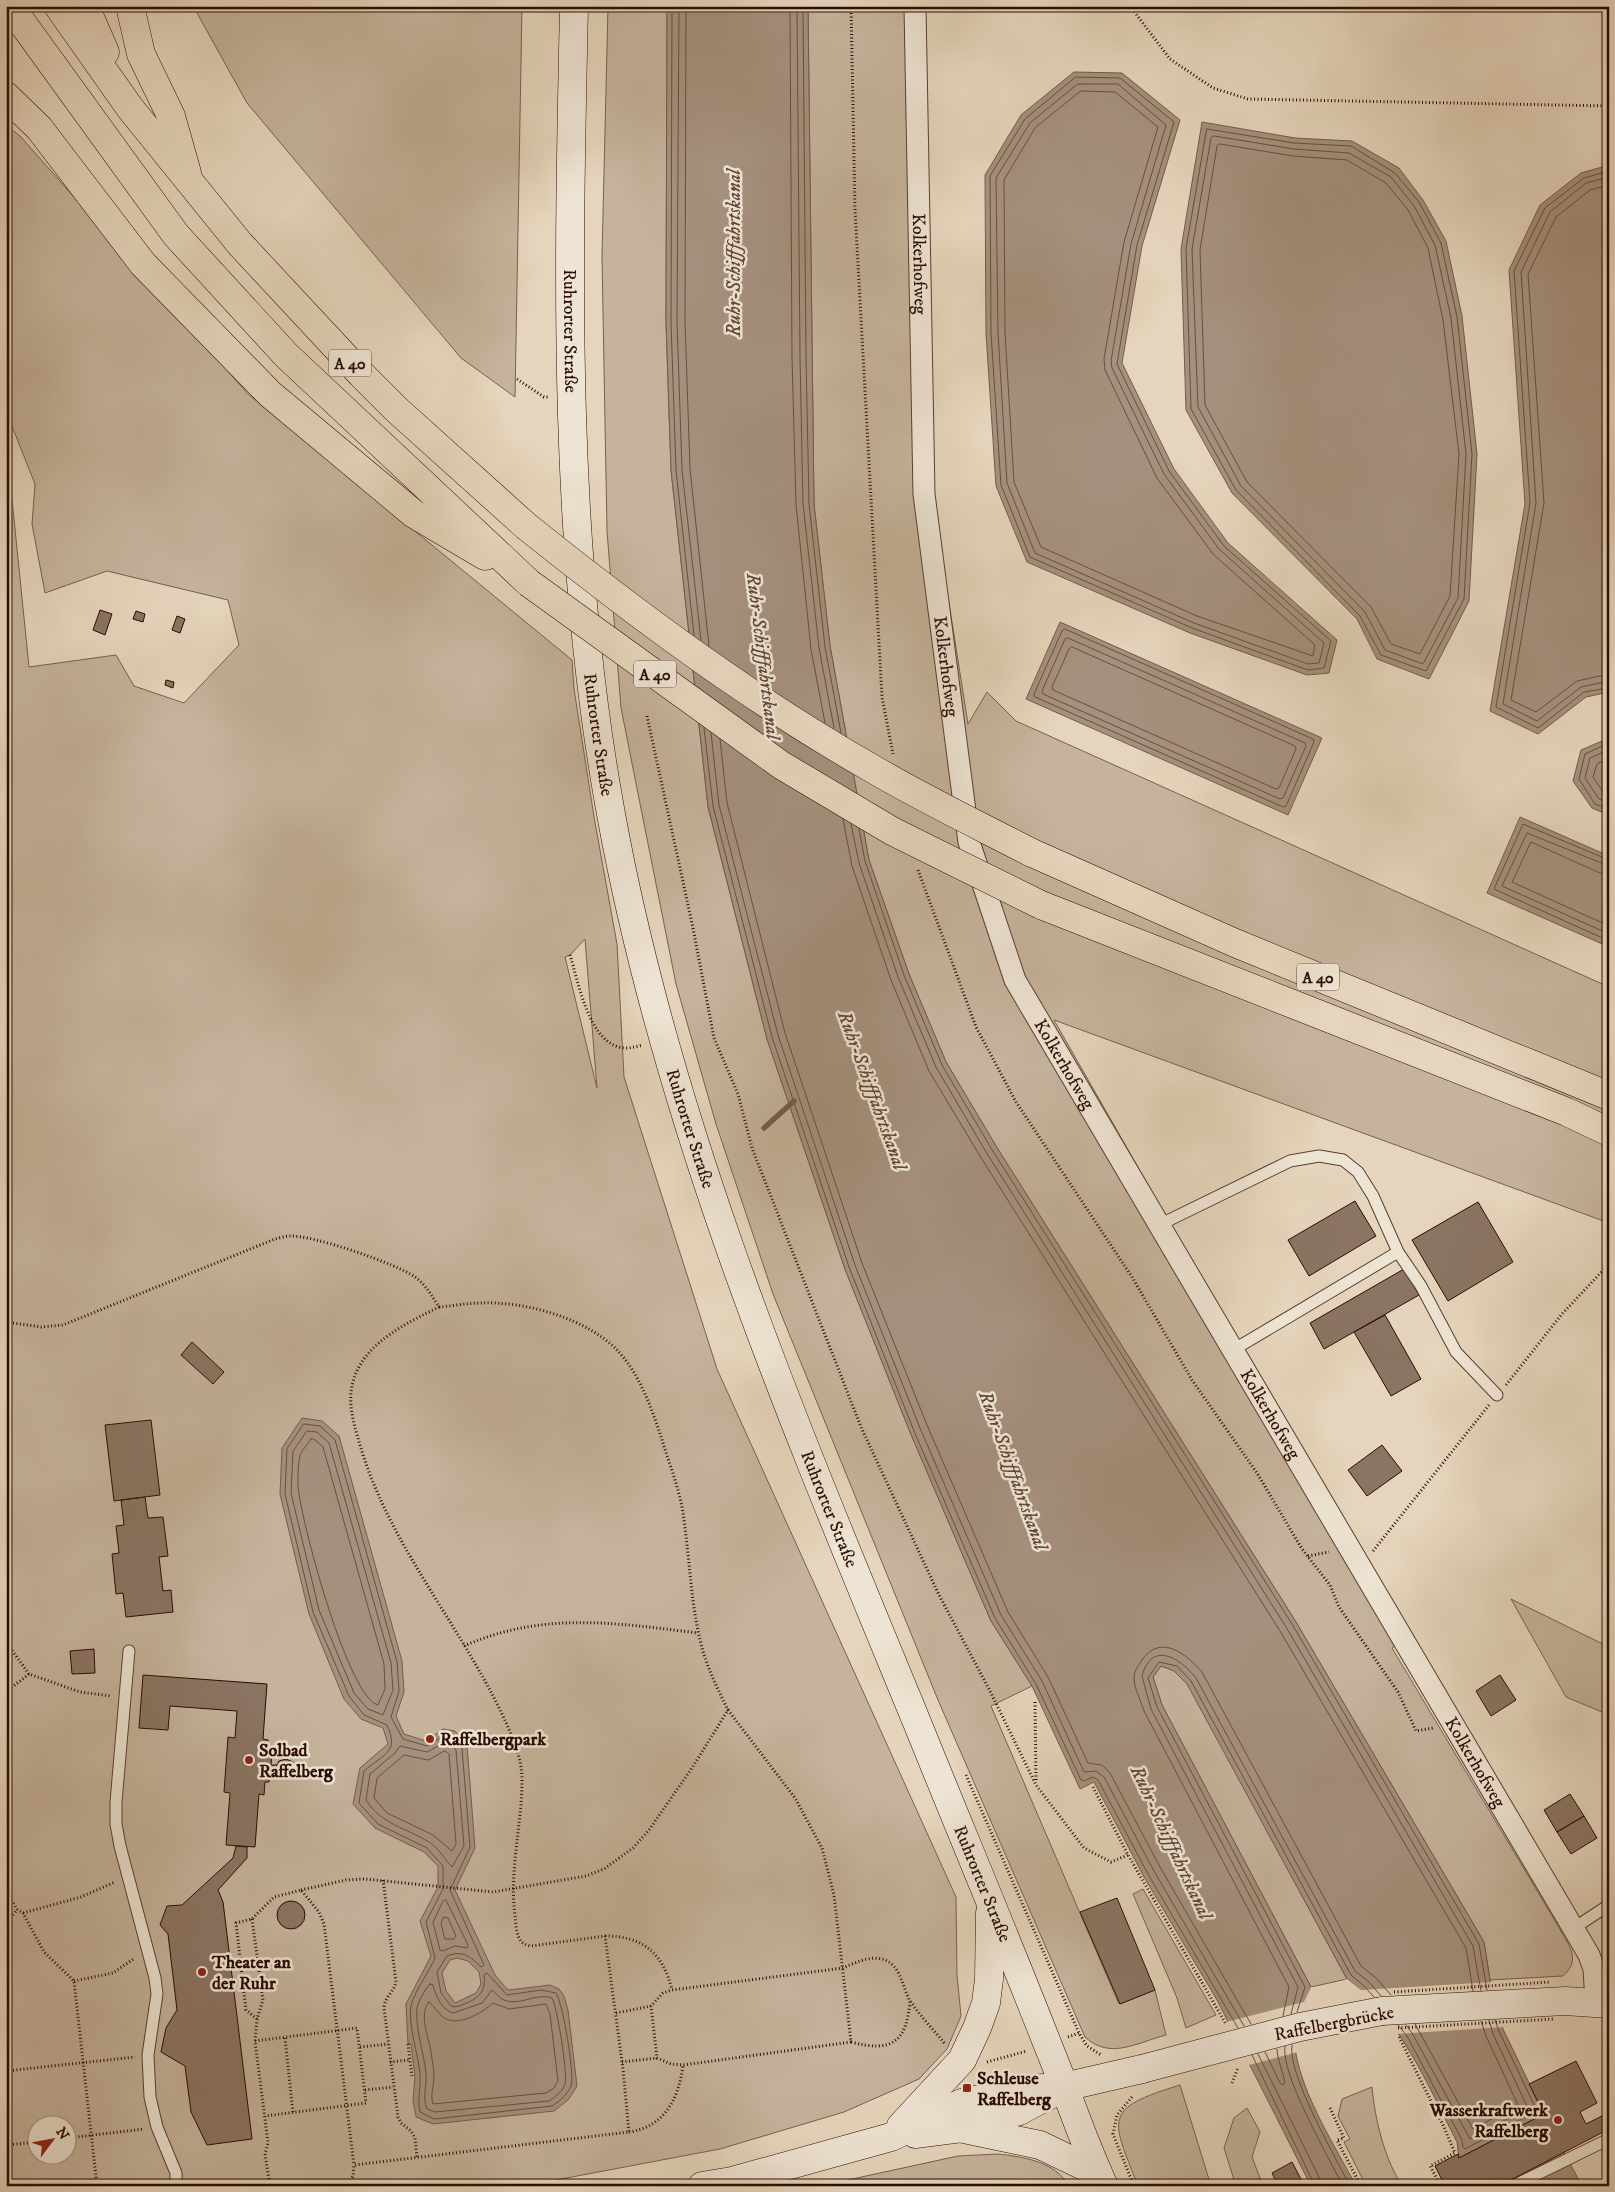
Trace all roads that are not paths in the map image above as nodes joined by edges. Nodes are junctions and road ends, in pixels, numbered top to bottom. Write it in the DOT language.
graph roads {
  1 [pos="10,6"];
  2 [pos="58,6"];
  3 [pos="85,6"];
  4 [pos="130,6"];
  5 [pos="574,6"];
  6 [pos="915,6"];
  7 [pos="6,96"];
  8 [pos="130,108"];
  9 [pos="190,184"];
  10 [pos="529,583"];
  11 [pos="1609,1096"];
  12 [pos="1609,1132"];
  13 [pos="1159,1225"];
  14 [pos="1398,1252"];
  15 [pos="1233,1350"];
  16 [pos="1498,1395"];
  17 [pos="129,1651"];
  18 [pos="990,1899"];
  19 [pos="1609,1905"];
  20 [pos="1574,1928"];
  21 [pos="1602,2003"];
  22 [pos="1064,2086"];
  23 [pos="962,2128"];
  24 [pos="890,2137"];
  25 [pos="1609,2139"];
  26 [pos="1101,2179"];
  27 [pos="176,2186"];
  28 [pos="702,2186"];
  29 [pos="1513,2186"];
  1 -- 10 [label="highway, A 40"];
  2 -- 8 [label="highway, A 40"];
  3 -- 8 [label="highway"];
  4 -- 9 [label="highway"];
  5 -- 18 [label="main road, Ruhrorter Straße"];
  6 -- 13 [label="street, Kolkerhofweg"];
  7 -- 10 [label="highway"];
  8 -- 9 [label="highway, A 40"];
  9 -- 11 [label="highway, A 40, bridge"];
  10 -- 12 [label="highway, A 40, bridge"];
  13 -- 14 [label="lane"];
  13 -- 15 [label="street, Kolkerhofweg"];
  14 -- 15 [label="lane"];
  14 -- 16 [label="lane"];
  15 -- 20 [label="street, Kolkerhofweg"];
  17 -- 27 [label="lane"];
  18 -- 22 [label="main road, Ruhrorter Straße"];
  18 -- 24 [label="main road"];
  19 -- 20 [label="lane"];
  20 -- 21 [label="street, Kolkerhofweg"];
  21 -- 22 [label="main road, Raffelbergbrücke, bridge"];
  22 -- 23 [label="main road"];
  22 -- 24 [label="main road"];
  22 -- 26 [label="main road, Ruhrorter Straße"];
  23 -- 24 [label="main road"];
  23 -- 26 [label="main road"];
  24 -- 28 [label="main road"];
  25 -- 29 [label="lane"];
}
